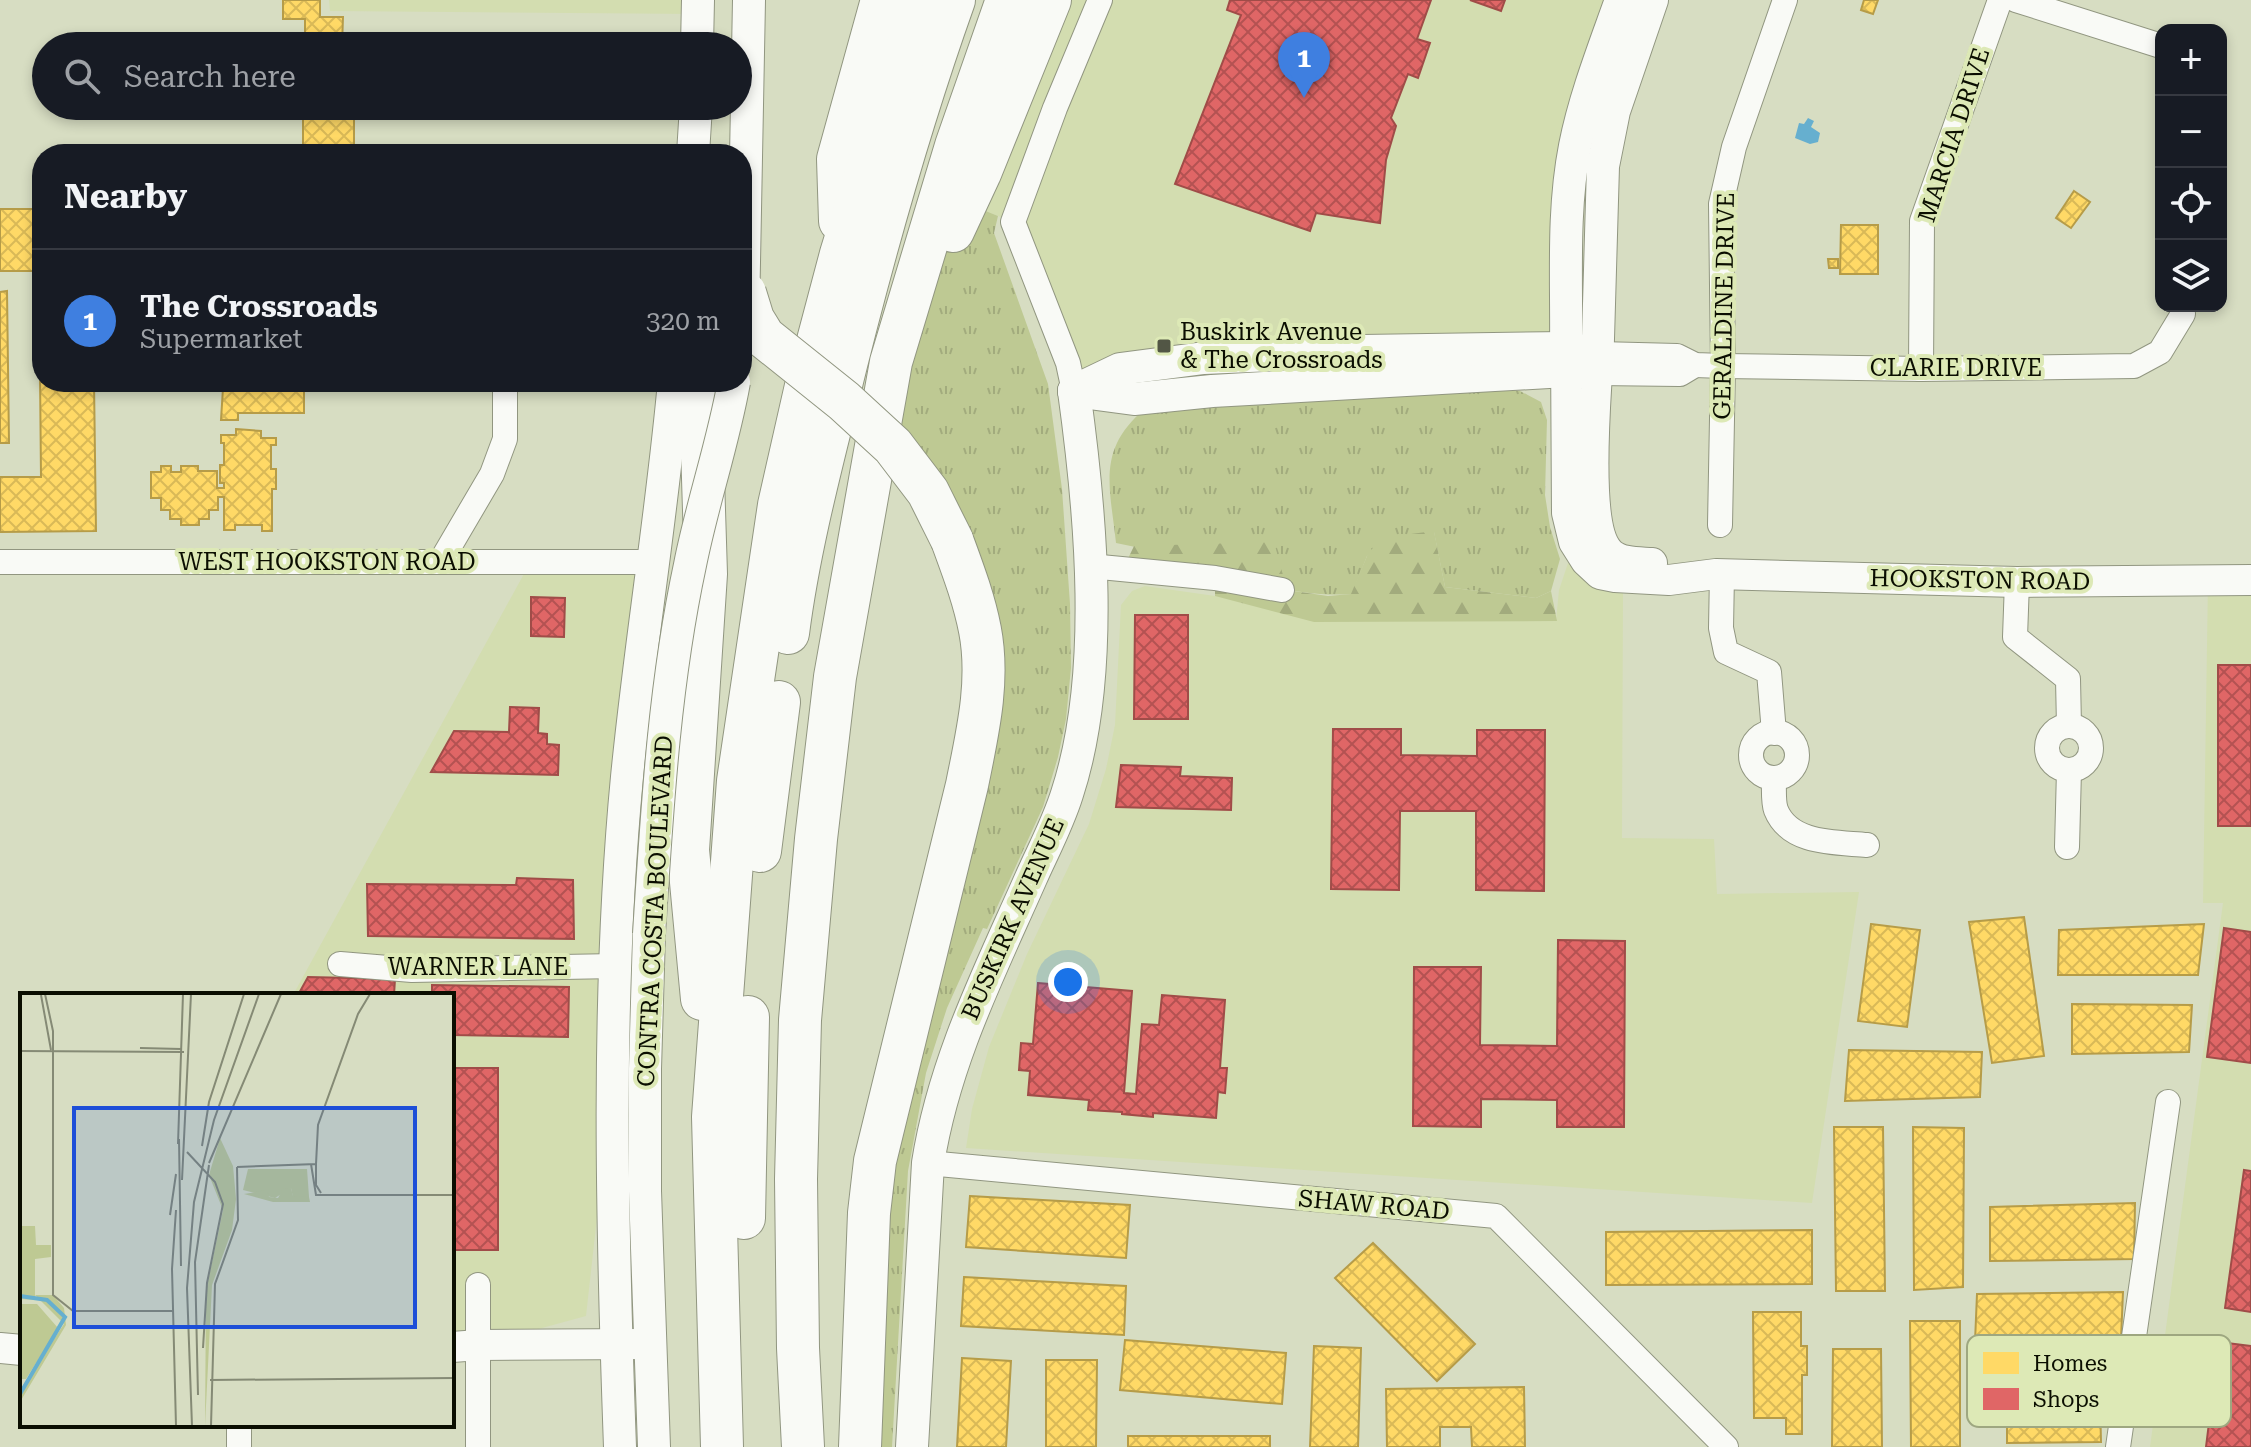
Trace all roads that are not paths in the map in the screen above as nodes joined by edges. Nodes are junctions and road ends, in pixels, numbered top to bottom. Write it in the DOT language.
graph roads {
  1 [pos="698,0"];
  2 [pos="749,0"];
  3 [pos="882,0"];
  4 [pos="924,0"];
  5 [pos="954,0"];
  6 [pos="1007,0"];
  7 [pos="1050,0"];
  8 [pos="1100,0"];
  9 [pos="1621,0"];
  10 [pos="1652,0"];
  11 [pos="1785,0"];
  12 [pos="2000,0"];
  13 [pos="2016,0"];
  14 [pos="697,32"];
  15 [pos="748,32"];
  16 [pos="2155,44"];
  17 [pos="695,120"];
  18 [pos="747,120"];
  19 [pos="694,144"];
  20 [pos="746,144"];
  21 [pos="841,254"];
  22 [pos="2183,312"];
  23 [pos="752,318"];
  24 [pos="891,362"];
  25 [pos="1582,362"];
  26 [pos="1723,366"];
  27 [pos="1921,369"];
  28 [pos="1074,391"];
  29 [pos="505,392"];
  30 [pos="673,392"];
  31 [pos="700,392"];
  32 [pos="732,392"];
  33 [pos="1720,525"];
  34 [pos="441,561"];
  35 [pos="0,562"];
  36 [pos="653,562"];
  37 [pos="1090,566"];
  38 [pos="1715,574"];
  39 [pos="2251,580"];
  40 [pos="2017,582"];
  41 [pos="1282,590"];
  42 [pos="1867,845"];
  43 [pos="2067,847"];
  44 [pos="340,964"];
  45 [pos="616,966"];
  46 [pos="2168,1102"];
  47 [pos="713,1117"];
  48 [pos="928,1163"];
  49 [pos="478,1285"];
  50 [pos="2134,1335"];
  51 [pos="617,1344"];
  52 [pos="651,1344"];
  53 [pos="465,1346"];
  54 [pos="0,1348"];
  55 [pos="20,1350"];
  56 [pos="2121,1427"];
  57 [pos="478,1447"];
  58 [pos="620,1447"];
  59 [pos="654,1447"];
  60 [pos="722,1447"];
  61 [pos="749,1447"];
  62 [pos="803,1447"];
  63 [pos="860,1447"];
  64 [pos="912,1447"];
  65 [pos="1726,1447"];
  66 [pos="2118,1447"];
  1 -- 14 [label="main road"];
  2 -- 15 [label="main road"];
  3 -- 21 [label="highway"];
  4 -- 21 [label="highway"];
  5 -- 61 [label="highway"];
  6 -- 24 [label="highway"];
  7 -- 24 [label="highway"];
  8 -- 28 [label="street"];
  9 -- 25 [label="main road"];
  10 -- 25 [label="main road"];
  11 -- 26 [label="street, GERALDINE DRIVE"];
  12 -- 27 [label="street, MARCIA DRIVE"];
  13 -- 16 [label="street"];
  17 -- 19 [label="main road"];
  18 -- 20 [label="main road"];
  21 -- 47 [label="highway"];
  22 -- 27 [label="street, CLARIE DRIVE"];
  23 -- 63 [label="highway, bridge"];
  24 -- 62 [label="highway"];
  25 -- 26 [label="street, CLARIE DRIVE"];
  25 -- 28 [label="main road"];
  25 -- 38 [label="street, HOOKSTON ROAD"];
  26 -- 27 [label="street, CLARIE DRIVE"];
  26 -- 33 [label="street, GERALDINE DRIVE"];
  28 -- 37 [label="main road, BUSKIRK AVENUE"];
  29 -- 34 [label="street"];
  30 -- 36 [label="main road, CONTRA COSTA BOULEVARD"];
  31 -- 47 [label="highway"];
  32 -- 52 [label="main road, CONTRA COSTA BOULEVARD, bridge"];
  34 -- 35 [label="street, WEST HOOKSTON ROAD"];
  34 -- 36 [label="street, WEST HOOKSTON ROAD"];
  36 -- 45 [label="main road, CONTRA COSTA BOULEVARD"];
  37 -- 41 [label="street"];
  37 -- 48 [label="main road, BUSKIRK AVENUE"];
  38 -- 40 [label="street, HOOKSTON ROAD"];
  38 -- 42 [label="street"];
  39 -- 40 [label="street, HOOKSTON ROAD"];
  40 -- 43 [label="street"];
  44 -- 45 [label="street, WARNER LANE"];
  45 -- 51 [label="main road, CONTRA COSTA BOULEVARD"];
  46 -- 50 [label="street"];
  47 -- 60 [label="highway"];
  48 -- 64 [label="main road, BUSKIRK AVENUE"];
  48 -- 65 [label="street, SHAW ROAD"];
  49 -- 53 [label="street"];
  51 -- 52 [label="street"];
  51 -- 53 [label="street"];
  51 -- 58 [label="main road, CONTRA COSTA BOULEVARD"];
  52 -- 59 [label="main road, CONTRA COSTA BOULEVARD"];
  53 -- 57 [label="street"];
  54 -- 55 [label="street"];
  56 -- 66 [label="street"];
}
